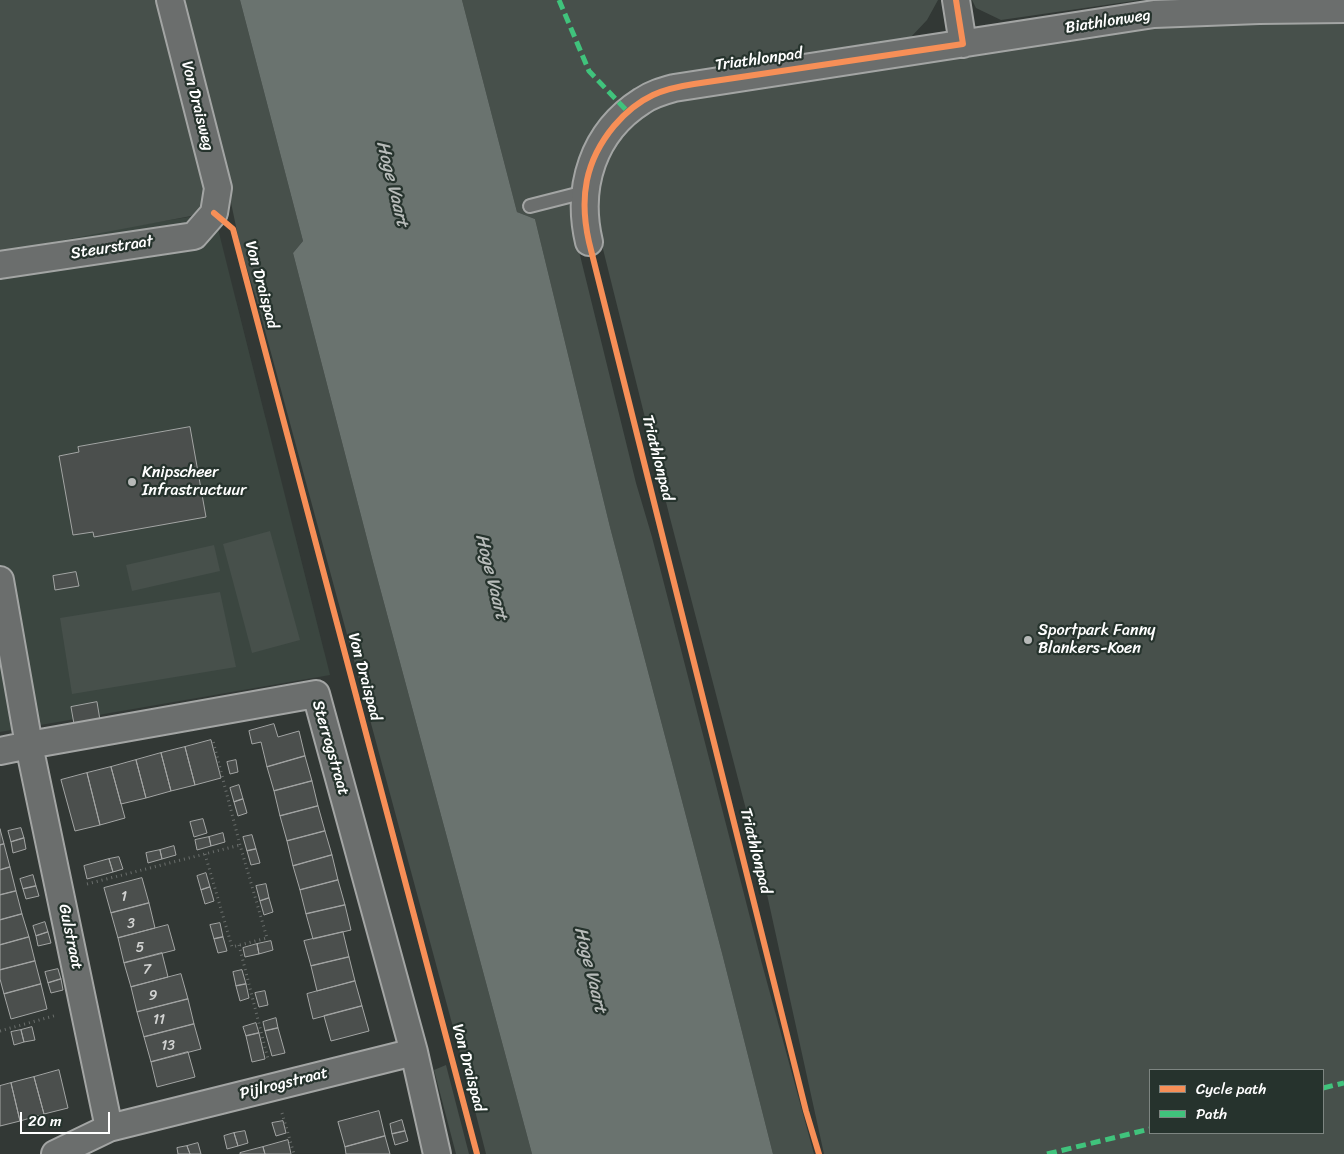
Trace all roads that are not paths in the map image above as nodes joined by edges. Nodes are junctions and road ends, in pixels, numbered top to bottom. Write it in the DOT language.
graph roads {
  1 [pos="170,0"];
  2 [pos="956,0"];
  3 [pos="1344,10"];
  4 [pos="963,44"];
  5 [pos="585,192"];
  6 [pos="530,206"];
  7 [pos="214,213"];
  8 [pos="589,242"];
  9 [pos="0,266"];
  10 [pos="0,580"];
  11 [pos="29,745"];
  12 [pos="0,751"];
  13 [pos="414,1052"];
  14 [pos="109,1128"];
  15 [pos="56,1154"];
  16 [pos="437,1154"];
  1 -- 7 [label="street, Von Draisweg"];
  2 -- 4 [label="street"];
  3 -- 4 [label="street, Biathlonweg"];
  4 -- 5 [label="street, Triathlonpad"];
  5 -- 6 [label="lane"];
  5 -- 8 [label="street, Triathlonpad"];
  7 -- 9 [label="street, Steurstraat"];
  10 -- 11 [label="street"];
  11 -- 12 [label="street"];
  11 -- 13 [label="street, Sterrogstraat"];
  11 -- 14 [label="street, Gulstraat"];
  13 -- 14 [label="street, Pijlrogstraat"];
  13 -- 16 [label="street"];
  14 -- 15 [label="street, Pijlrogstraat"];
}
